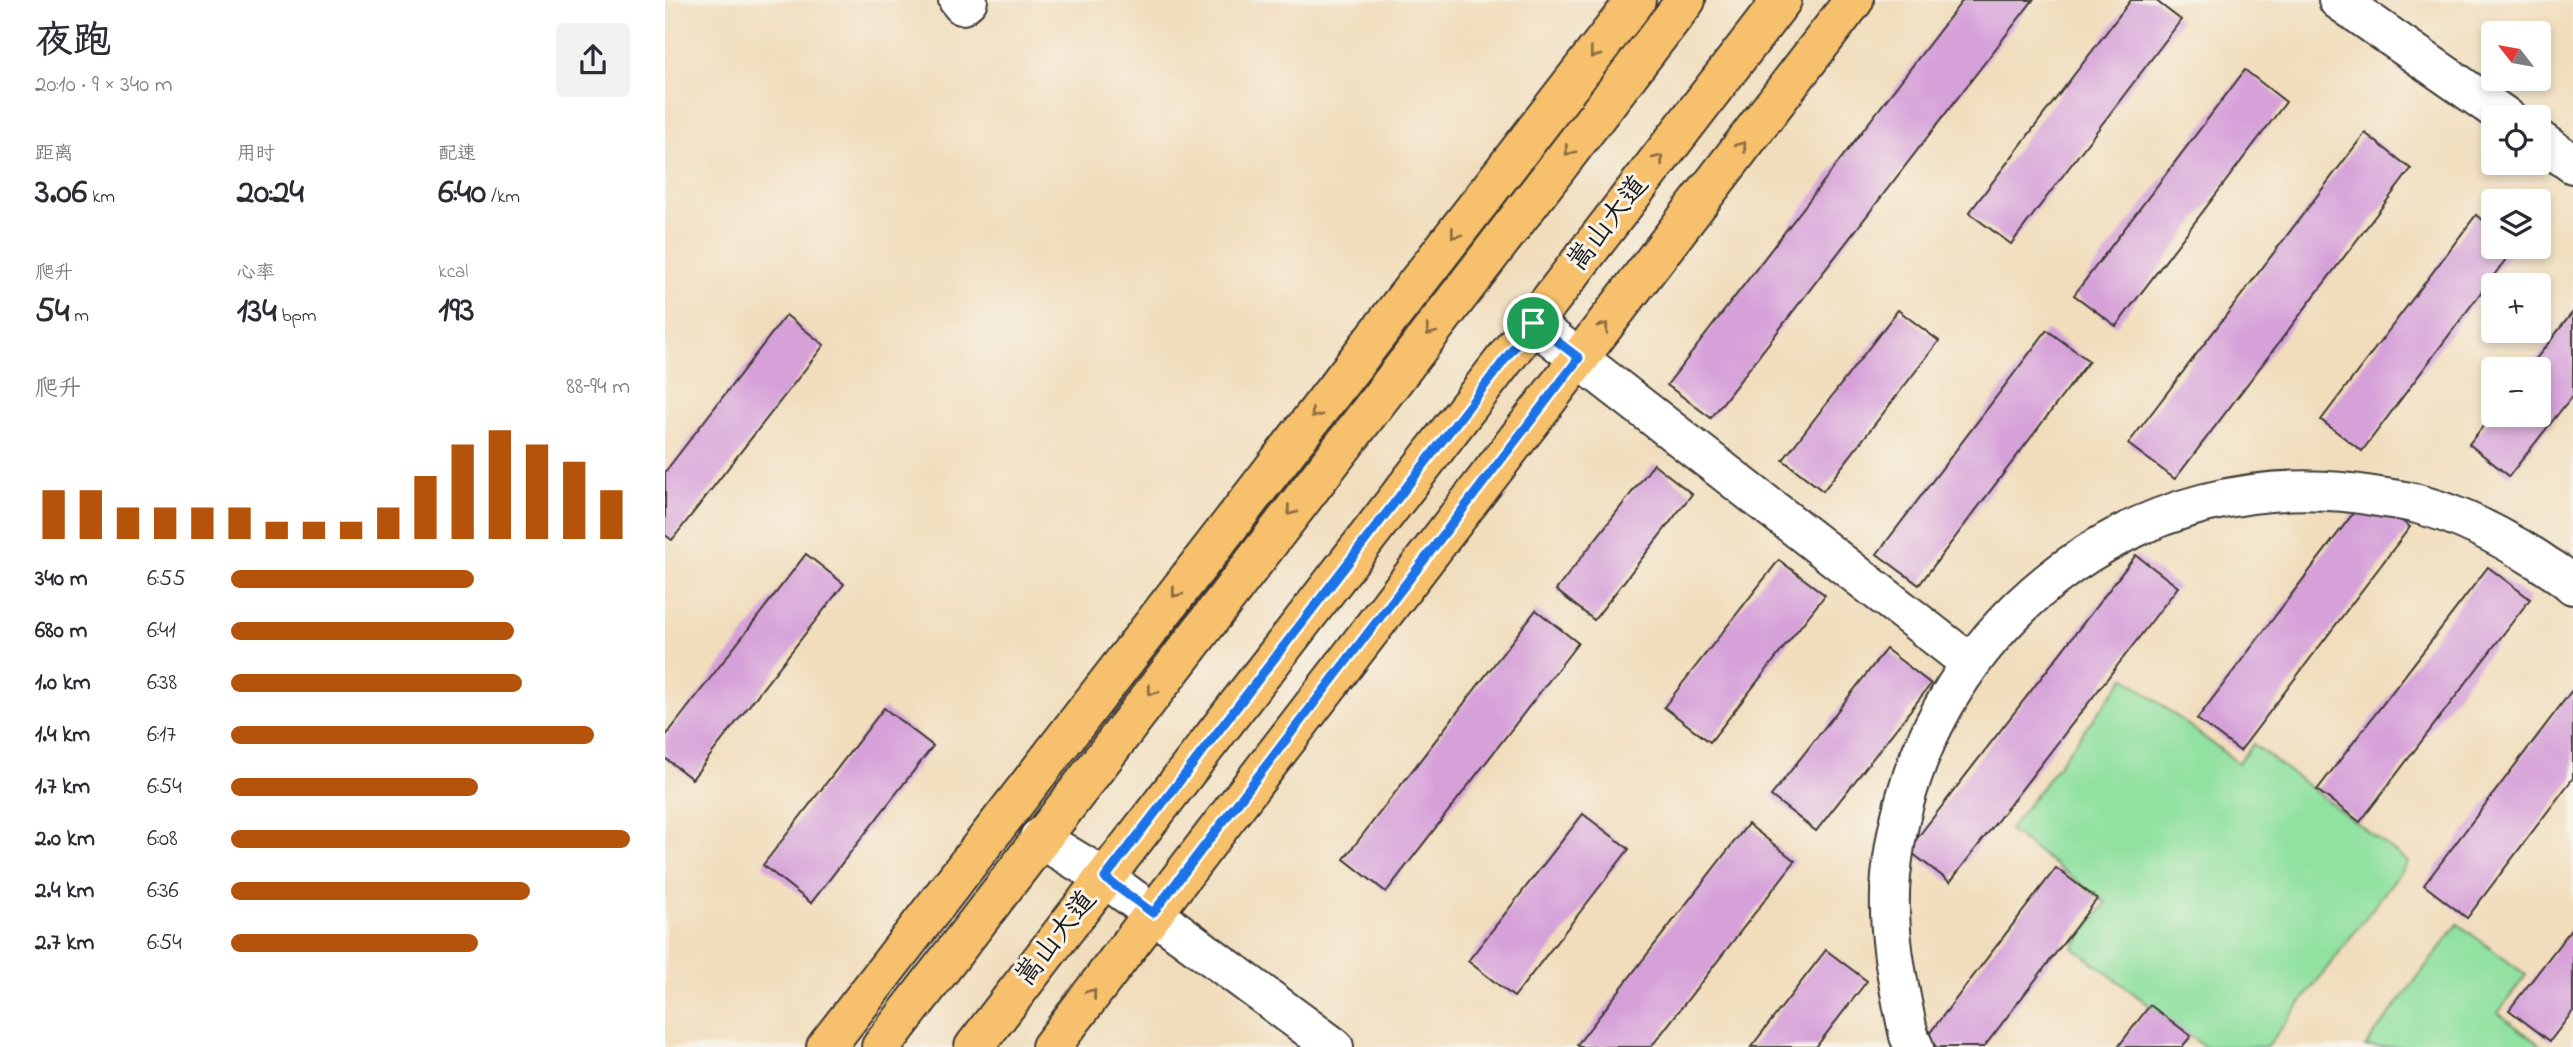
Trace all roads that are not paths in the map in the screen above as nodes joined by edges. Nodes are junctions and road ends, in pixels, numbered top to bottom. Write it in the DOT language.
graph roads {
  1 [pos="958,0"];
  2 [pos="968,0"];
  3 [pos="1636,0"];
  4 [pos="1686,0"];
  5 [pos="1782,0"];
  6 [pos="1854,0"];
  7 [pos="2338,0"];
  8 [pos="2489,105"];
  9 [pos="2551,148"];
  10 [pos="2573,164"];
  11 [pos="1533,323"];
  12 [pos="1579,358"];
  13 [pos="2573,585"];
  14 [pos="1970,663"];
  15 [pos="1039,838"];
  16 [pos="1105,878"];
  17 [pos="1153,913"];
  18 [pos="826,1047"];
  19 [pos="880,1047"];
  20 [pos="974,1047"];
  21 [pos="1051,1047"];
  22 [pos="1334,1047"];
  23 [pos="1914,1047"];
  1 -- 2 [label="street"];
  3 -- 18 [label="main road, one-way"];
  4 -- 15 [label="main road, one-way"];
  11 -- 5 [label="main road, 嵩山大道, one-way"];
  12 -- 6 [label="main road, one-way"];
  7 -- 8 [label="street"];
  9 -- 10 [label="street"];
  11 -- 12 [label="street"];
  11 -- 16 [label="main road, 嵩山大道"];
  12 -- 14 [label="street"];
  12 -- 17 [label="main road"];
  13 -- 14 [label="street"];
  14 -- 23 [label="street"];
  15 -- 16 [label="street"];
  15 -- 19 [label="main road"];
  16 -- 17 [label="street"];
  16 -- 20 [label="main road, 嵩山大道"];
  21 -- 17 [label="main road, one-way"];
  17 -- 22 [label="street"];
}
